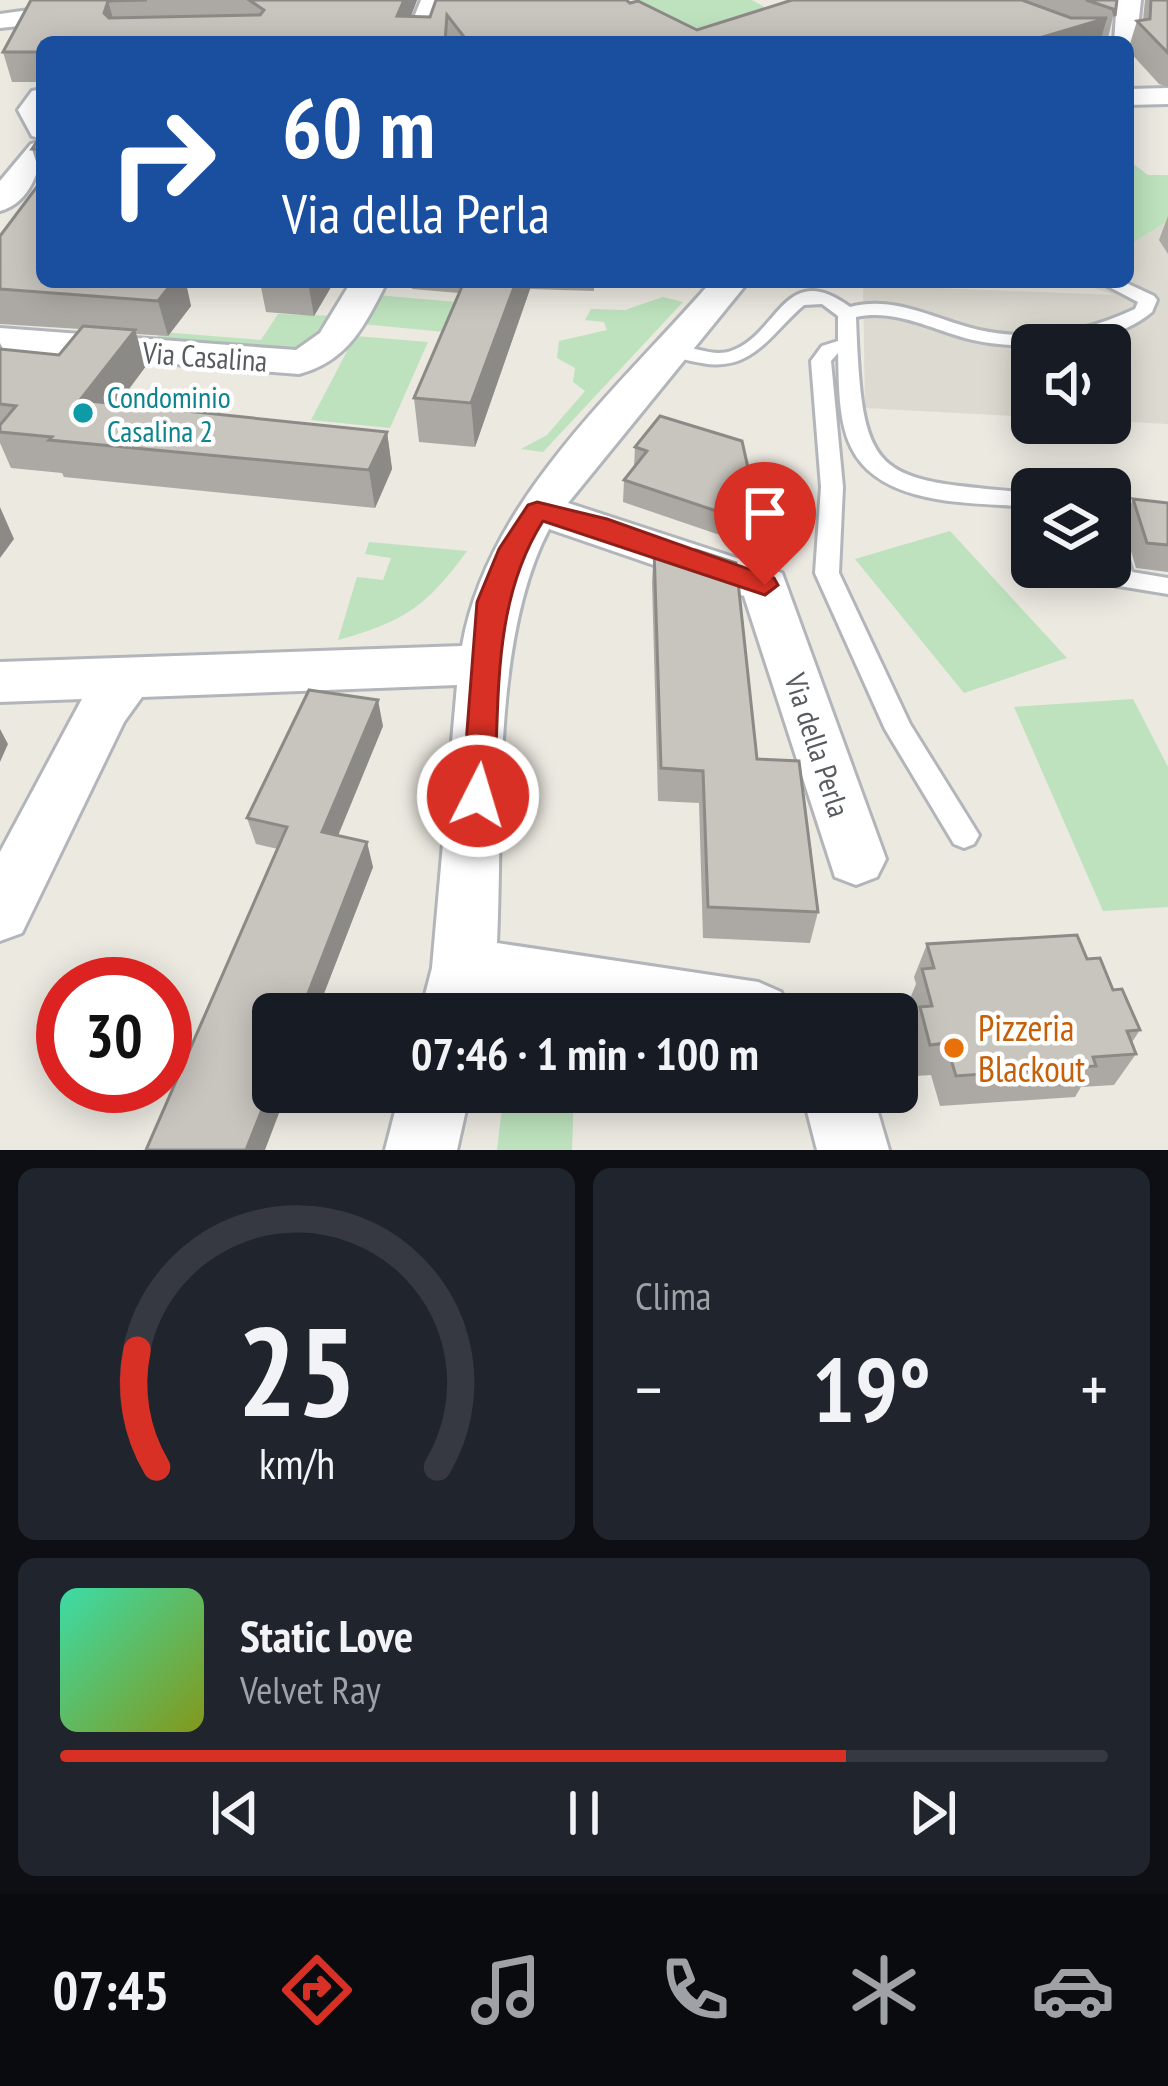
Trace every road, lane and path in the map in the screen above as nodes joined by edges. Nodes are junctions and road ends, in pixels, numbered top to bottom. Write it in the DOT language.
graph roads {
  1 [pos="433,0"];
  2 [pos="1129,0"];
  3 [pos="121,11"];
  4 [pos="0,21"];
  5 [pos="419,36"];
  6 [pos="1126,36"];
  7 [pos="36,105"];
  8 [pos="36,133"];
  9 [pos="36,141"];
  10 [pos="0,201"];
  11 [pos="366,288"];
  12 [pos="725,288"];
  13 [pos="1121,288"];
  14 [pos="847,314"];
  15 [pos="0,340"];
  16 [pos="848,345"];
  17 [pos="676,351"];
  18 [pos="1011,497"];
  19 [pos="537,511"];
  20 [pos="1131,580"];
  21 [pos="1168,586"];
  22 [pos="485,665"];
  23 [pos="127,678"];
  24 [pos="0,682"];
  25 [pos="964,835"];
  26 [pos="856,859"];
  27 [pos="0,913"];
  28 [pos="459,991"];
  29 [pos="430,1113"];
  30 [pos="843,1113"];
  31 [pos="421,1150"];
  32 [pos="853,1150"];
  1 -- 5 [label="street"];
  2 -- 6 [label="street"];
  3 -- 4 [label="street"];
  7 -- 8 [label="street"];
  9 -- 10 [label="street"];
  11 -- 15 [label="street, Via Casalina"];
  12 -- 17 [label="street"];
  13 -- 14 [label="lane"];
  14 -- 16 [label="lane"];
  14 -- 17 [label="lane"];
  16 -- 18 [label="lane"];
  16 -- 25 [label="lane"];
  17 -- 19 [label="street"];
  19 -- 22 [label="street"];
  19 -- 26 [label="street, Via della Perla"];
  20 -- 21 [label="lane"];
  22 -- 23 [label="street"];
  22 -- 28 [label="street"];
  23 -- 24 [label="street"];
  23 -- 27 [label="street"];
  29 -- 31 [label="street"];
  30 -- 32 [label="street"];
}
